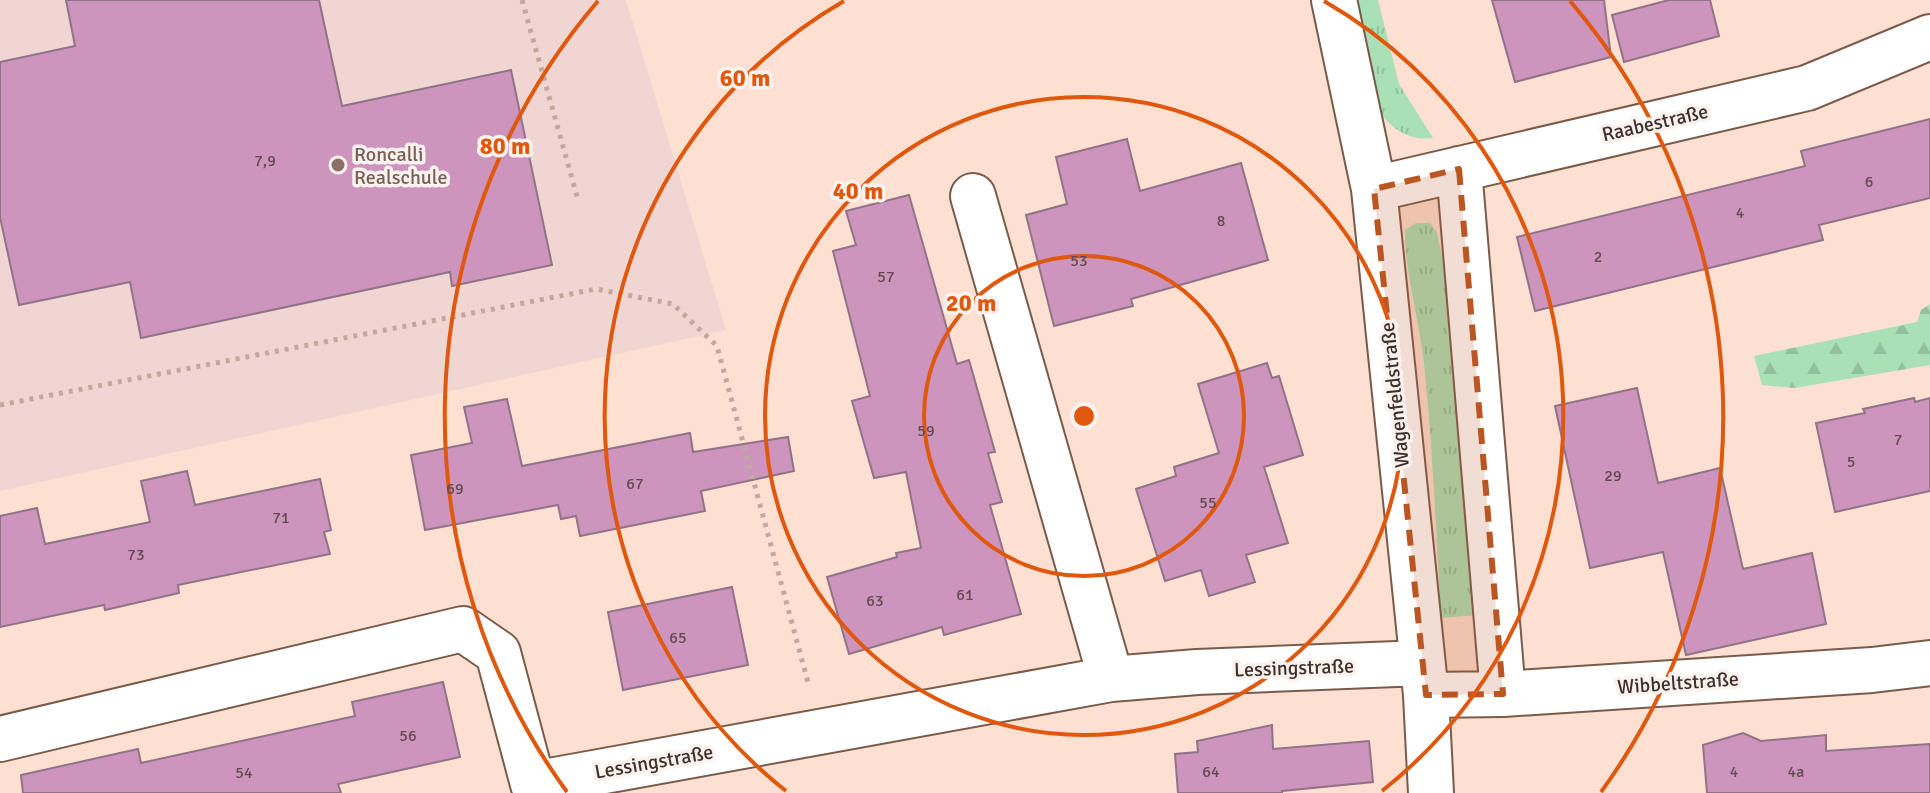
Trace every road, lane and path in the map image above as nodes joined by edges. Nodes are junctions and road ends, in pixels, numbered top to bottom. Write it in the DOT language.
graph roads {
  1 [pos="522,0"];
  2 [pos="1334,0"];
  3 [pos="1930,37"];
  4 [pos="1459,169"];
  5 [pos="1374,189"];
  6 [pos="973,196"];
  7 [pos="578,200"];
  8 [pos="0,405"];
  9 [pos="1930,663"];
  10 [pos="1111,679"];
  11 [pos="1424,679"];
  12 [pos="1503,694"];
  13 [pos="822,733"];
  14 [pos="0,739"];
  15 [pos="1431,793"];
  1 -- 7 [label="path"];
  2 -- 5 [label="street, Wagenfeldstraße"];
  3 -- 4 [label="street, Raabestraße"];
  4 -- 5 [label="street, Raabestraße"];
  4 -- 12 [label="street"];
  5 -- 11 [label="street, Wagenfeldstraße"];
  6 -- 10 [label="street"];
  8 -- 13 [label="path"];
  9 -- 12 [label="street, Wibbeltstraße"];
  10 -- 11 [label="street, Lessingstraße"];
  10 -- 13 [label="street, Lessingstraße"];
  11 -- 12 [label="street, Wibbeltstraße"];
  11 -- 15 [label="street, Wagenfeldstraße"];
  13 -- 14 [label="street, Lessingstraße"];
}
